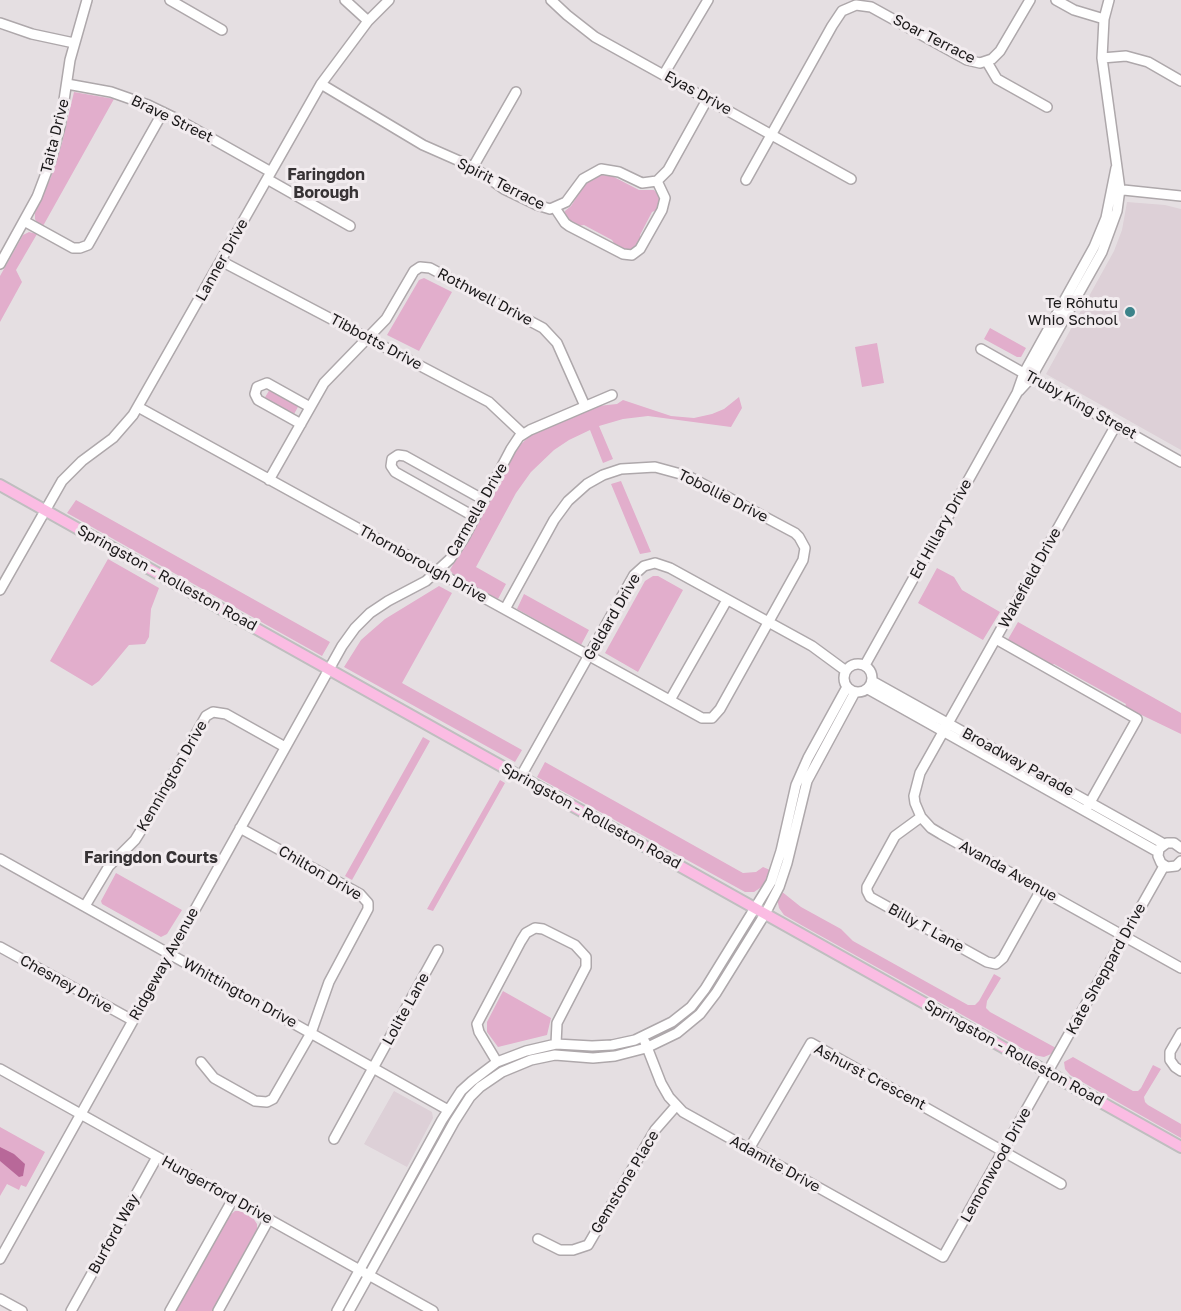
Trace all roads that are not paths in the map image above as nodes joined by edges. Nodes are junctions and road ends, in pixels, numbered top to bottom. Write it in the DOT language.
graph roads {
  1 [pos="87,0"];
  2 [pos="170,0"];
  3 [pos="345,0"];
  4 [pos="389,0"];
  5 [pos="551,0"];
  6 [pos="708,0"];
  7 [pos="1030,0"];
  8 [pos="1056,0"];
  9 [pos="1109,0"];
  10 [pos="1104,19"];
  11 [pos="368,21"];
  12 [pos="0,22"];
  13 [pos="222,30"];
  14 [pos="74,43"];
  15 [pos="1102,58"];
  16 [pos="987,62"];
  17 [pos="664,74"];
  18 [pos="1181,81"];
  19 [pos="67,84"];
  20 [pos="321,84"];
  21 [pos="516,92"];
  22 [pos="708,98"];
  23 [pos="1047,107"];
  24 [pos="163,112"];
  25 [pos="771,134"];
  26 [pos="473,167"];
  27 [pos="269,175"];
  28 [pos="851,179"];
  29 [pos="746,180"];
  30 [pos="657,181"];
  31 [pos="1116,189"];
  32 [pos="1181,196"];
  33 [pos="555,208"];
  34 [pos="24,221"];
  35 [pos="350,226"];
  36 [pos="221,261"];
  37 [pos="0,264"];
  38 [pos="368,338"];
  39 [pos="981,349"];
  40 [pos="1028,376"];
  41 [pos="612,395"];
  42 [pos="585,406"];
  43 [pos="138,407"];
  44 [pos="310,407"];
  45 [pos="300,424"];
  46 [pos="1116,425"];
  47 [pos="523,434"];
  48 [pos="1181,462"];
  49 [pos="434,471"];
  50 [pos="269,480"];
  51 [pos="0,484"];
  52 [pos="424,489"];
  53 [pos="484,500"];
  54 [pos="45,510"];
  55 [pos="475,517"];
  56 [pos="438,572"];
  57 [pos="0,590"];
  58 [pos="727,600"];
  59 [pos="505,609"];
  60 [pos="769,623"];
  61 [pos="996,639"];
  62 [pos="589,656"];
  63 [pos="865,665"];
  64 [pos="329,669"];
  65 [pos="846,671"];
  66 [pos="870,685"];
  67 [pos="851,689"];
  68 [pos="670,700"];
  69 [pos="708,719"];
  70 [pos="947,728"];
  71 [pos="285,747"];
  72 [pos="521,776"];
  73 [pos="1088,807"];
  74 [pos="921,817"];
  75 [pos="240,828"];
  76 [pos="1180,843"];
  77 [pos="1161,848"];
  78 [pos="0,859"];
  79 [pos="1179,865"];
  80 [pos="1164,866"];
  81 [pos="1041,890"];
  82 [pos="85,906"];
  83 [pos="754,907"];
  84 [pos="765,914"];
  85 [pos="1124,937"];
  86 [pos="0,947"];
  87 [pos="438,950"];
  88 [pos="170,954"];
  89 [pos="1181,968"];
  90 [pos="132,1020"];
  91 [pos="311,1033"];
  92 [pos="1181,1033"];
  93 [pos="643,1037"];
  94 [pos="556,1044"];
  95 [pos="646,1047"];
  96 [pos="201,1062"];
  97 [pos="497,1062"];
  98 [pos="374,1068"];
  99 [pos="0,1069"];
  100 [pos="1181,1071"];
  101 [pos="1049,1073"];
  102 [pos="676,1106"];
  103 [pos="448,1110"];
  104 [pos="80,1114"];
  105 [pos="334,1139"];
  106 [pos="1181,1147"];
  107 [pos="749,1149"];
  108 [pos="1004,1151"];
  109 [pos="157,1157"];
  110 [pos="1061,1184"];
  111 [pos="233,1199"];
  112 [pos="269,1219"];
  113 [pos="384,1225"];
  114 [pos="394,1231"];
  115 [pos="538,1239"];
  116 [pos="943,1257"];
  117 [pos="0,1259"];
  118 [pos="360,1270"];
  119 [pos="369,1275"];
  120 [pos="0,1299"];
  121 [pos="22,1311"];
  122 [pos="71,1311"];
  123 [pos="170,1311"];
  124 [pos="218,1311"];
  125 [pos="337,1311"];
  126 [pos="349,1311"];
  127 [pos="434,1311"];
  1 -- 14 [label="street, Taita Drive"];
  2 -- 13 [label="street"];
  3 -- 11 [label="street"];
  4 -- 11 [label="street, Lanner Drive"];
  5 -- 17 [label="street, Eyas Drive"];
  6 -- 17 [label="street"];
  7 -- 16 [label="street, Soar Terrace"];
  8 -- 10 [label="street"];
  9 -- 10 [label="street, Ed Hillary Drive"];
  10 -- 15 [label="street, Ed Hillary Drive"];
  11 -- 20 [label="street, Lanner Drive"];
  12 -- 14 [label="street"];
  14 -- 19 [label="street, Taita Drive"];
  15 -- 18 [label="street"];
  15 -- 31 [label="street, Ed Hillary Drive"];
  16 -- 23 [label="street"];
  16 -- 25 [label="street, Soar Terrace"];
  17 -- 22 [label="street, Eyas Drive"];
  19 -- 24 [label="street, Brave Street"];
  19 -- 34 [label="street, Taita Drive"];
  20 -- 26 [label="street, Spirit Terrace"];
  20 -- 27 [label="street, Lanner Drive"];
  21 -- 26 [label="street"];
  22 -- 25 [label="street, Eyas Drive"];
  22 -- 30 [label="street"];
  24 -- 27 [label="street, Brave Street"];
  24 -- 34 [label="street"];
  25 -- 28 [label="street, Eyas Drive"];
  25 -- 29 [label="street"];
  26 -- 33 [label="street, Spirit Terrace"];
  27 -- 35 [label="street, Brave Street"];
  27 -- 36 [label="street, Lanner Drive"];
  30 -- 33 [label="street, Spirit Terrace"];
  30 -- 33 [label="street"];
  31 -- 32 [label="street"];
  31 -- 40 [label="street, Ed Hillary Drive"];
  34 -- 37 [label="street, Taita Drive"];
  36 -- 38 [label="street, Tibbotts Drive"];
  36 -- 43 [label="street, Lanner Drive"];
  38 -- 42 [label="street, Rothwell Drive"];
  38 -- 44 [label="street, Rothwell Drive"];
  38 -- 47 [label="street, Tibbotts Drive"];
  39 -- 40 [label="street, Truby King Street"];
  40 -- 46 [label="street, Truby King Street"];
  40 -- 63 [label="street, Ed Hillary Drive"];
  41 -- 42 [label="street"];
  42 -- 47 [label="street"];
  43 -- 50 [label="street, Thornborough Drive"];
  43 -- 54 [label="street, Lanner Drive"];
  44 -- 45 [label="street, Rothwell Drive"];
  44 -- 45 [label="street"];
  45 -- 50 [label="street, Rothwell Drive"];
  46 -- 48 [label="street, Truby King Street"];
  46 -- 61 [label="street, Wakefield Drive"];
  47 -- 53 [label="street, Carmella Drive"];
  49 -- 52 [label="street"];
  49 -- 52 [label="street"];
  49 -- 53 [label="street"];
  50 -- 56 [label="street, Thornborough Drive"];
  51 -- 54 [label="main road, Springston - Rolleston Road"];
  52 -- 55 [label="street"];
  53 -- 55 [label="street, Carmella Drive"];
  54 -- 57 [label="street, Lanner Drive"];
  54 -- 64 [label="main road, Springston - Rolleston Road"];
  55 -- 56 [label="street, Carmella Drive"];
  56 -- 59 [label="street, Thornborough Drive"];
  56 -- 64 [label="street, Carmella Drive"];
  58 -- 60 [label="street, Geldard Drive"];
  58 -- 62 [label="street, Geldard Drive"];
  58 -- 68 [label="street"];
  59 -- 60 [label="street, Tobollie Drive"];
  59 -- 62 [label="street, Thornborough Drive"];
  60 -- 65 [label="street, Geldard Drive"];
  60 -- 69 [label="street, Tobollie Drive"];
  61 -- 70 [label="street, Wakefield Drive"];
  61 -- 73 [label="street"];
  62 -- 68 [label="street, Thornborough Drive"];
  62 -- 72 [label="street, Geldard Drive"];
  63 -- 65 [label="street"];
  63 -- 66 [label="street"];
  64 -- 71 [label="street, Ridgeway Avenue"];
  64 -- 72 [label="main road, Springston - Rolleston Road"];
  65 -- 67 [label="street"];
  66 -- 67 [label="street"];
  66 -- 70 [label="street, Broadway Parade"];
  67 -- 83 [label="street"];
  67 -- 84 [label="street"];
  68 -- 69 [label="street, Thornborough Drive"];
  70 -- 73 [label="street, Broadway Parade"];
  70 -- 74 [label="street"];
  71 -- 75 [label="street, Ridgeway Avenue"];
  71 -- 82 [label="street, Kennington Drive"];
  72 -- 83 [label="main road, Springston - Rolleston Road"];
  73 -- 77 [label="street, Broadway Parade"];
  74 -- 81 [label="street, Avanda Avenue"];
  74 -- 81 [label="street, Billy T Lane"];
  75 -- 88 [label="street, Ridgeway Avenue"];
  75 -- 91 [label="street, Chilton Drive"];
  76 -- 77 [label="street"];
  77 -- 80 [label="street"];
  78 -- 82 [label="street, Whittington Drive"];
  79 -- 80 [label="street"];
  80 -- 85 [label="street, Kate Sheppard Drive"];
  81 -- 85 [label="street, Avanda Avenue"];
  82 -- 88 [label="street, Whittington Drive"];
  83 -- 84 [label="main road, Springston - Rolleston Road"];
  83 -- 93 [label="street"];
  84 -- 95 [label="street"];
  84 -- 101 [label="main road, Springston - Rolleston Road"];
  85 -- 89 [label="street, Avanda Avenue"];
  85 -- 101 [label="street, Kate Sheppard Drive"];
  86 -- 90 [label="street, Chesney Drive"];
  87 -- 98 [label="street, Lolite Lane"];
  88 -- 90 [label="street, Ridgeway Avenue"];
  88 -- 91 [label="street, Whittington Drive"];
  90 -- 104 [label="street, Ridgeway Avenue"];
  91 -- 96 [label="street"];
  91 -- 98 [label="street, Whittington Drive"];
  92 -- 100 [label="street"];
  93 -- 94 [label="street"];
  93 -- 95 [label="street, Adamite Drive"];
  94 -- 97 [label="street"];
  94 -- 97 [label="street"];
  95 -- 102 [label="street, Adamite Drive"];
  95 -- 114 [label="street"];
  97 -- 103 [label="street"];
  98 -- 103 [label="street, Whittington Drive"];
  98 -- 105 [label="street, Lolite Lane"];
  99 -- 104 [label="street, Hungerford Drive"];
  101 -- 106 [label="main road, Springston - Rolleston Road"];
  101 -- 108 [label="street, Lemonwood Drive"];
  102 -- 107 [label="street, Adamite Drive"];
  102 -- 115 [label="street, Gemstone Place"];
  103 -- 113 [label="street"];
  104 -- 109 [label="street, Hungerford Drive"];
  104 -- 117 [label="street, Ridgeway Avenue"];
  107 -- 108 [label="street, Ashurst Crescent"];
  107 -- 116 [label="street, Adamite Drive"];
  108 -- 110 [label="street"];
  108 -- 116 [label="street, Lemonwood Drive"];
  109 -- 111 [label="street, Hungerford Drive"];
  109 -- 122 [label="street, Burford Way"];
  111 -- 112 [label="street, Hungerford Drive"];
  111 -- 123 [label="street"];
  112 -- 118 [label="street, Hungerford Drive"];
  112 -- 124 [label="street"];
  113 -- 114 [label="street"];
  113 -- 118 [label="street"];
  114 -- 119 [label="street"];
  118 -- 119 [label="street, Hungerford Drive"];
  118 -- 125 [label="street"];
  119 -- 126 [label="street"];
  119 -- 127 [label="street, Hungerford Drive"];
  120 -- 121 [label="street"];
}
